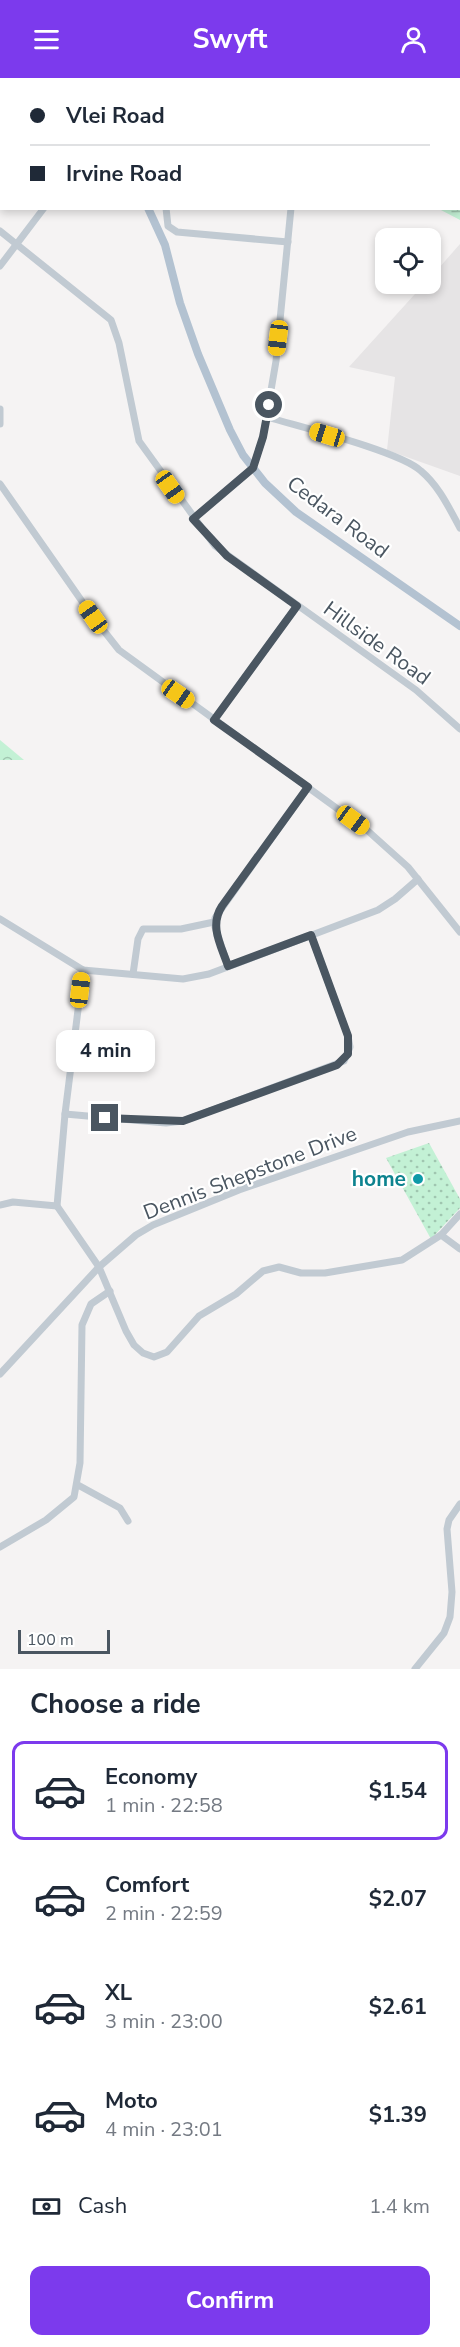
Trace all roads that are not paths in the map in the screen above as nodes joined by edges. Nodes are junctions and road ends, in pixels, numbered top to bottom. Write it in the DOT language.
graph roads {
  1 [pos="42,210"];
  2 [pos="149,210"];
  3 [pos="166,210"];
  4 [pos="291,210"];
  5 [pos="0,231"];
  6 [pos="288,242"];
  7 [pos="17,244"];
  8 [pos="0,266"];
  9 [pos="0,409"];
  10 [pos="267,417"];
  11 [pos="0,424"];
  12 [pos="253,468"];
  13 [pos="0,484"];
  14 [pos="193,519"];
  15 [pos="460,528"];
  16 [pos="297,606"];
  17 [pos="460,626"];
  18 [pos="214,720"];
  19 [pos="460,729"];
  20 [pos="308,787"];
  21 [pos="418,879"];
  22 [pos="0,919"];
  23 [pos="214,922"];
  24 [pos="460,932"];
  25 [pos="311,935"];
  26 [pos="228,966"];
  27 [pos="83,970"];
  28 [pos="133,974"];
  29 [pos="65,1114"];
  30 [pos="460,1121"];
  31 [pos="0,1205"];
  32 [pos="57,1206"];
  33 [pos="460,1214"];
  34 [pos="441,1235"];
  35 [pos="460,1249"];
  36 [pos="99,1267"];
  37 [pos="110,1291"];
  38 [pos="0,1374"];
  39 [pos="78,1485"];
  40 [pos="460,1504"];
  41 [pos="128,1521"];
  42 [pos="0,1547"];
  43 [pos="415,1669"];
  1 -- 7 [label="street"];
  2 -- 12 [label="main road, Cedara Road"];
  3 -- 6 [label="street"];
  4 -- 6 [label="street"];
  5 -- 7 [label="street, Hillside Road"];
  6 -- 10 [label="street"];
  7 -- 8 [label="street"];
  7 -- 14 [label="street, Hillside Road"];
  9 -- 11 [label="street"];
  10 -- 12 [label="street"];
  10 -- 15 [label="street"];
  12 -- 14 [label="street"];
  12 -- 17 [label="main road, Cedara Road"];
  13 -- 18 [label="street"];
  14 -- 16 [label="street, Hillside Road"];
  16 -- 18 [label="street"];
  16 -- 19 [label="street, Hillside Road"];
  18 -- 20 [label="street"];
  20 -- 21 [label="street"];
  20 -- 23 [label="street"];
  21 -- 24 [label="street"];
  21 -- 25 [label="street"];
  22 -- 27 [label="street"];
  23 -- 26 [label="street"];
  23 -- 28 [label="street"];
  25 -- 26 [label="street"];
  25 -- 29 [label="street"];
  26 -- 28 [label="street"];
  27 -- 28 [label="street"];
  27 -- 29 [label="street"];
  29 -- 32 [label="street"];
  30 -- 36 [label="street, Dennis Shepstone Drive"];
  31 -- 32 [label="street"];
  32 -- 36 [label="street"];
  33 -- 34 [label="street"];
  34 -- 35 [label="street"];
  34 -- 37 [label="street"];
  36 -- 37 [label="street"];
  36 -- 38 [label="street, Dennis Shepstone Drive"];
  37 -- 39 [label="street"];
  39 -- 41 [label="street"];
  39 -- 42 [label="street"];
  40 -- 43 [label="street"];
}
